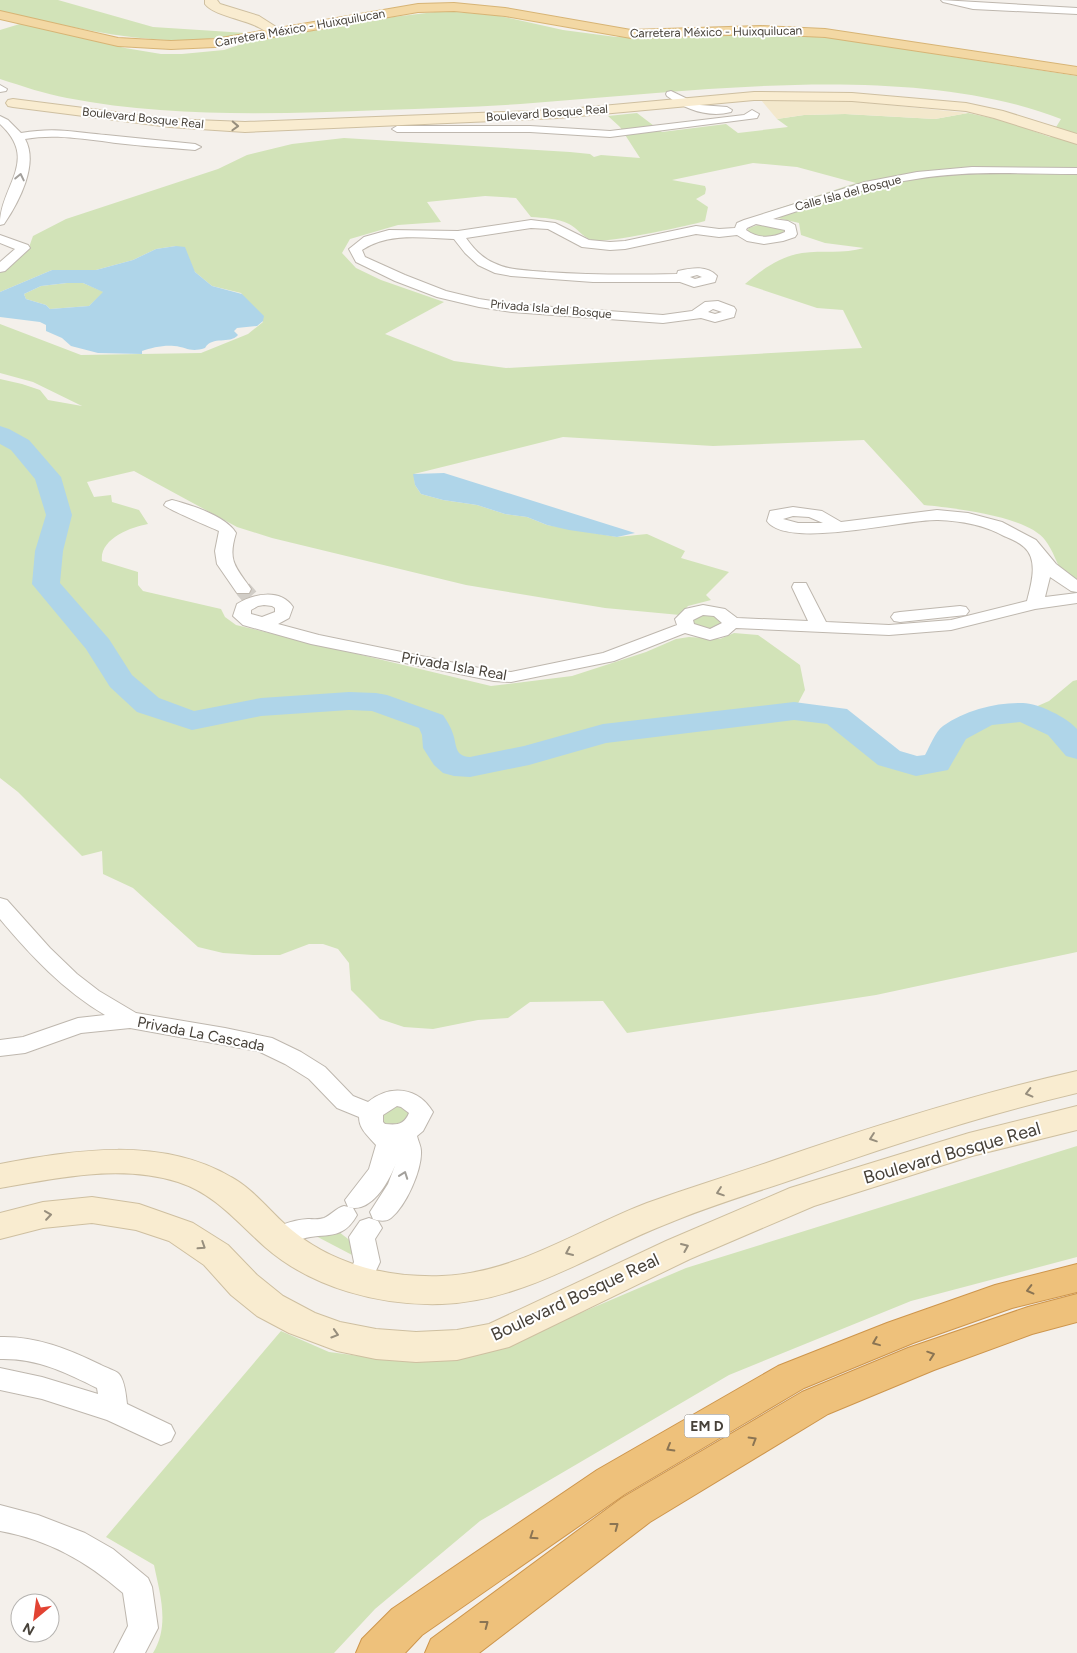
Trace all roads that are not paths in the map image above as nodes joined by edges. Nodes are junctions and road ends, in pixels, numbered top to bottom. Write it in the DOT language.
graph roads {
  1 [pos="211,0"];
  2 [pos="946,0"];
  3 [pos="1077,11"];
  4 [pos="0,15"];
  5 [pos="277,32"];
  6 [pos="1077,71"];
  7 [pos="1,88"];
  8 [pos="676,98"];
  9 [pos="11,101"];
  10 [pos="747,107"];
  11 [pos="0,119"];
  12 [pos="0,130"];
  13 [pos="397,130"];
  14 [pos="1077,132"];
  15 [pos="1077,139"];
  16 [pos="14,142"];
  17 [pos="195,147"];
  18 [pos="1077,171"];
  19 [pos="941,173"];
  20 [pos="1077,177"];
  21 [pos="954,182"];
  22 [pos="0,221"];
  23 [pos="758,221"];
  24 [pos="784,224"];
  25 [pos="741,228"];
  26 [pos="458,236"];
  27 [pos="4,243"];
  28 [pos="0,268"];
  29 [pos="682,278"];
  30 [pos="701,314"];
  31 [pos="172,505"];
  32 [pos="838,527"];
  33 [pos="1038,554"];
  34 [pos="1077,586"];
  35 [pos="800,587"];
  36 [pos="249,596"];
  37 [pos="1077,598"];
  38 [pos="1035,604"];
  39 [pos="249,621"];
  40 [pos="731,623"];
  41 [pos="686,627"];
  42 [pos="820,628"];
  43 [pos="0,905"];
  44 [pos="130,1020"];
  45 [pos="0,1048"];
  46 [pos="1077,1082"];
  47 [pos="1077,1118"];
  48 [pos="385,1126"];
  49 [pos="0,1176"];
  50 [pos="346,1213"];
  51 [pos="0,1226"];
  52 [pos="371,1226"];
  53 [pos="278,1238"];
  54 [pos="1077,1278"];
  55 [pos="359,1281"];
  56 [pos="1077,1308"];
  57 [pos="0,1348"];
  58 [pos="0,1379"];
  59 [pos="115,1411"];
  60 [pos="161,1433"];
  61 [pos="0,1518"];
  62 [pos="129,1653"];
  63 [pos="377,1653"];
  64 [pos="446,1653"];
  1 -- 5 [label="street"];
  2 -- 3 [label="street"];
  4 -- 5 [label="main road, Carretera México - Huixquilucan"];
  5 -- 6 [label="main road, Carretera México - Huixquilucan"];
  7 -- 9 [label="street, Boulevard Bosque Real"];
  8 -- 9 [label="street, Boulevard Bosque Real"];
  8 -- 10 [label="street, Boulevard Bosque Real"];
  8 -- 14 [label="street, Boulevard Bosque Real"];
  10 -- 13 [label="street"];
  10 -- 15 [label="street, Boulevard Bosque Real"];
  11 -- 16 [label="street"];
  12 -- 16 [label="street"];
  16 -- 17 [label="street"];
  22 -- 16 [label="street, one-way"];
  18 -- 19 [label="street, Calle Isla del Bosque"];
  19 -- 21 [label="street"];
  19 -- 23 [label="street, Calle Isla del Bosque"];
  20 -- 21 [label="street, Calle Isla del Bosque"];
  21 -- 24 [label="street, Calle Isla del Bosque"];
  23 -- 24 [label="street"];
  23 -- 25 [label="street, Calle Isla del Bosque"];
  24 -- 25 [label="street"];
  25 -- 26 [label="street, Privada Isla del Bosque"];
  26 -- 29 [label="street"];
  26 -- 30 [label="street, Privada Isla del Bosque"];
  27 -- 28 [label="street"];
  31 -- 36 [label="street"];
  32 -- 33 [label="street"];
  33 -- 34 [label="street"];
  33 -- 38 [label="street"];
  35 -- 42 [label="street"];
  36 -- 39 [label="street"];
  36 -- 39 [label="street"];
  37 -- 38 [label="street"];
  38 -- 42 [label="street"];
  39 -- 41 [label="street, Privada Isla Real"];
  40 -- 41 [label="street"];
  40 -- 41 [label="street"];
  40 -- 42 [label="street"];
  43 -- 44 [label="street, Privada La Cascada"];
  44 -- 45 [label="street, Privada La Cascada"];
  44 -- 48 [label="street, Privada La Cascada"];
  46 -- 55 [label="street, one-way"];
  51 -- 47 [label="street, Boulevard Bosque Real, one-way"];
  48 -- 50 [label="street"];
  52 -- 48 [label="street, one-way"];
  49 -- 53 [label="street"];
  50 -- 52 [label="street"];
  50 -- 53 [label="street"];
  52 -- 55 [label="street"];
  53 -- 55 [label="street"];
  54 -- 63 [label="highway, EM D, one-way"];
  64 -- 56 [label="highway, EM D, one-way"];
  57 -- 59 [label="street"];
  58 -- 59 [label="street"];
  59 -- 60 [label="street"];
  61 -- 62 [label="street"];
}
